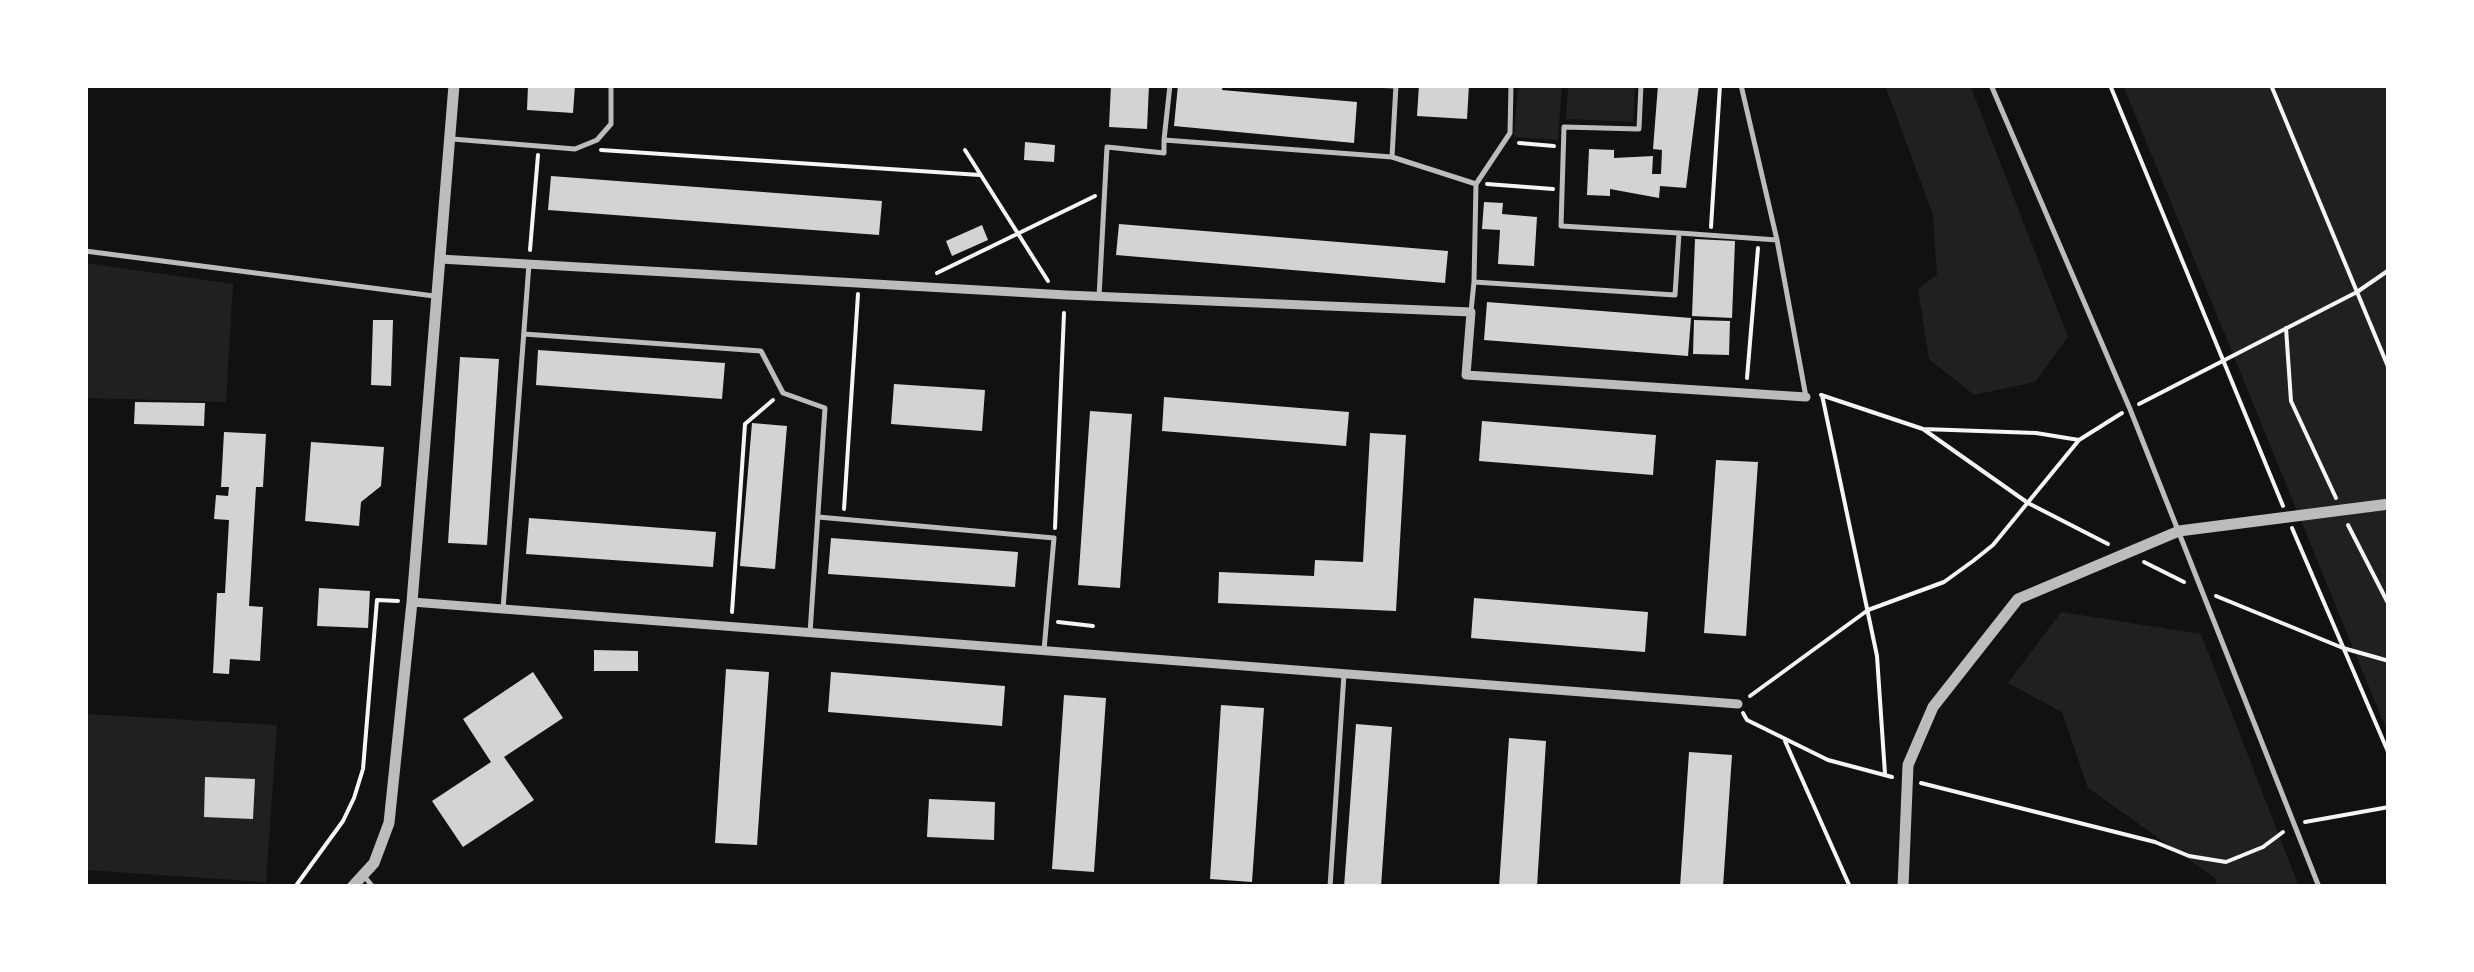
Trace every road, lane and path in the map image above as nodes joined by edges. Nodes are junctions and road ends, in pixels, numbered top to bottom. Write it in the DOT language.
graph roads {
  1 [pos="454,85"];
  2 [pos="610,85"];
  3 [pos="1170,85"];
  4 [pos="1368,85"];
  5 [pos="1511,85"];
  6 [pos="1641,85"];
  7 [pos="1720,85"];
  8 [pos="1741,85"];
  9 [pos="1991,85"];
  10 [pos="2110,85"];
  11 [pos="2271,85"];
  12 [pos="1396,86"];
  13 [pos="449,139"];
  14 [pos="1164,140"];
  15 [pos="1503,142"];
  16 [pos="538,146"];
  17 [pos="1564,146"];
  18 [pos="575,148"];
  19 [pos="964,150"];
  20 [pos="1392,157"];
  21 [pos="980,175"];
  22 [pos="1476,184"];
  23 [pos="1562,190"];
  24 [pos="1105,191"];
  25 [pos="1679,233"];
  26 [pos="1017,234"];
  27 [pos="1711,236"];
  28 [pos="1758,239"];
  29 [pos="1777,240"];
  30 [pos="85,251"];
  31 [pos="440,258"];
  32 [pos="529,264"];
  33 [pos="2389,270"];
  34 [pos="1474,282"];
  35 [pos="858,283"];
  36 [pos="1050,284"];
  37 [pos="910,286"];
  38 [pos="2357,292"];
  39 [pos="437,296"];
  40 [pos="1099,297"];
  41 [pos="1471,312"];
  42 [pos="1064,313"];
  43 [pos="2286,328"];
  44 [pos="524,334"];
  45 [pos="2221,360"];
  46 [pos="2389,369"];
  47 [pos="782,393"];
  48 [pos="1746,393"];
  49 [pos="1822,395"];
  50 [pos="1806,397"];
  51 [pos="2130,408"];
  52 [pos="2079,440"];
  53 [pos="2389,504"];
  54 [pos="2340,508"];
  55 [pos="2287,516"];
  56 [pos="818,517"];
  57 [pos="844,519"];
  58 [pos="2179,531"];
  59 [pos="1054,538"];
  60 [pos="412,602"];
  61 [pos="2389,605"];
  62 [pos="504,610"];
  63 [pos="1868,610"];
  64 [pos="1046,621"];
  65 [pos="1093,626"];
  66 [pos="731,627"];
  67 [pos="810,633"];
  68 [pos="1044,650"];
  69 [pos="1344,674"];
  70 [pos="1738,704"];
  71 [pos="1785,741"];
  72 [pos="2389,754"];
  73 [pos="1885,776"];
  74 [pos="1908,780"];
  75 [pos="2389,807"];
  76 [pos="2294,825"];
  77 [pos="364,876"];
  78 [pos="295,887"];
  79 [pos="352,887"];
  80 [pos="374,887"];
  81 [pos="1330,887"];
  82 [pos="1850,887"];
  83 [pos="1904,887"];
  84 [pos="2319,887"];
  1 -- 13 [label="street"];
  2 -- 18 [label="lane"];
  3 -- 14 [label="lane"];
  4 -- 12 [label="lane"];
  5 -- 15 [label="lane"];
  6 -- 17 [label="lane"];
  7 -- 27 [label="path"];
  8 -- 29 [label="lane"];
  9 -- 51 [label="lane"];
  10 -- 45 [label="path"];
  11 -- 38 [label="path"];
  12 -- 20 [label="lane"];
  13 -- 16 [label="lane"];
  13 -- 31 [label="street"];
  14 -- 20 [label="lane"];
  14 -- 24 [label="lane"];
  15 -- 17 [label="path"];
  15 -- 22 [label="lane"];
  16 -- 18 [label="lane"];
  16 -- 32 [label="path"];
  17 -- 23 [label="lane"];
  18 -- 21 [label="path"];
  19 -- 21 [label="path"];
  20 -- 22 [label="lane"];
  21 -- 26 [label="path"];
  22 -- 23 [label="path"];
  22 -- 34 [label="lane"];
  23 -- 25 [label="lane"];
  24 -- 26 [label="path"];
  24 -- 40 [label="lane"];
  25 -- 27 [label="lane"];
  25 -- 34 [label="lane"];
  26 -- 36 [label="path"];
  26 -- 37 [label="path"];
  27 -- 28 [label="lane"];
  28 -- 29 [label="lane"];
  28 -- 48 [label="path"];
  29 -- 50 [label="lane"];
  30 -- 39 [label="lane"];
  31 -- 32 [label="street"];
  31 -- 39 [label="street"];
  32 -- 35 [label="street"];
  32 -- 44 [label="lane"];
  33 -- 38 [label="path"];
  34 -- 41 [label="lane"];
  35 -- 37 [label="street"];
  35 -- 57 [label="path"];
  37 -- 40 [label="street"];
  38 -- 43 [label="path"];
  38 -- 46 [label="path"];
  39 -- 60 [label="street"];
  40 -- 41 [label="street"];
  41 -- 48 [label="street"];
  42 -- 59 [label="path"];
  43 -- 45 [label="path"];
  43 -- 54 [label="path"];
  44 -- 47 [label="lane"];
  44 -- 62 [label="lane"];
  45 -- 51 [label="path"];
  45 -- 55 [label="path"];
  47 -- 56 [label="lane"];
  47 -- 66 [label="path"];
  48 -- 50 [label="street"];
  49 -- 50 [label="path"];
  49 -- 52 [label="path"];
  49 -- 63 [label="path"];
  51 -- 52 [label="path"];
  51 -- 58 [label="lane"];
  52 -- 63 [label="path"];
  53 -- 54 [label="street"];
  54 -- 55 [label="street"];
  54 -- 61 [label="path"];
  55 -- 58 [label="street"];
  55 -- 72 [label="path"];
  56 -- 57 [label="lane"];
  56 -- 67 [label="lane"];
  57 -- 59 [label="lane"];
  58 -- 74 [label="street"];
  58 -- 76 [label="lane"];
  59 -- 64 [label="lane"];
  60 -- 62 [label="street"];
  60 -- 77 [label="street"];
  60 -- 78 [label="path"];
  62 -- 66 [label="street"];
  63 -- 70 [label="path"];
  63 -- 73 [label="path"];
  64 -- 65 [label="path"];
  64 -- 68 [label="lane"];
  66 -- 67 [label="street"];
  67 -- 68 [label="street"];
  68 -- 69 [label="street"];
  69 -- 70 [label="street"];
  69 -- 81 [label="lane"];
  70 -- 71 [label="path"];
  71 -- 73 [label="path"];
  71 -- 82 [label="path"];
  73 -- 74 [label="path"];
  74 -- 76 [label="path"];
  74 -- 83 [label="street"];
  75 -- 76 [label="path"];
  76 -- 84 [label="lane"];
  77 -- 79 [label="street"];
  77 -- 80 [label="lane"];
}
